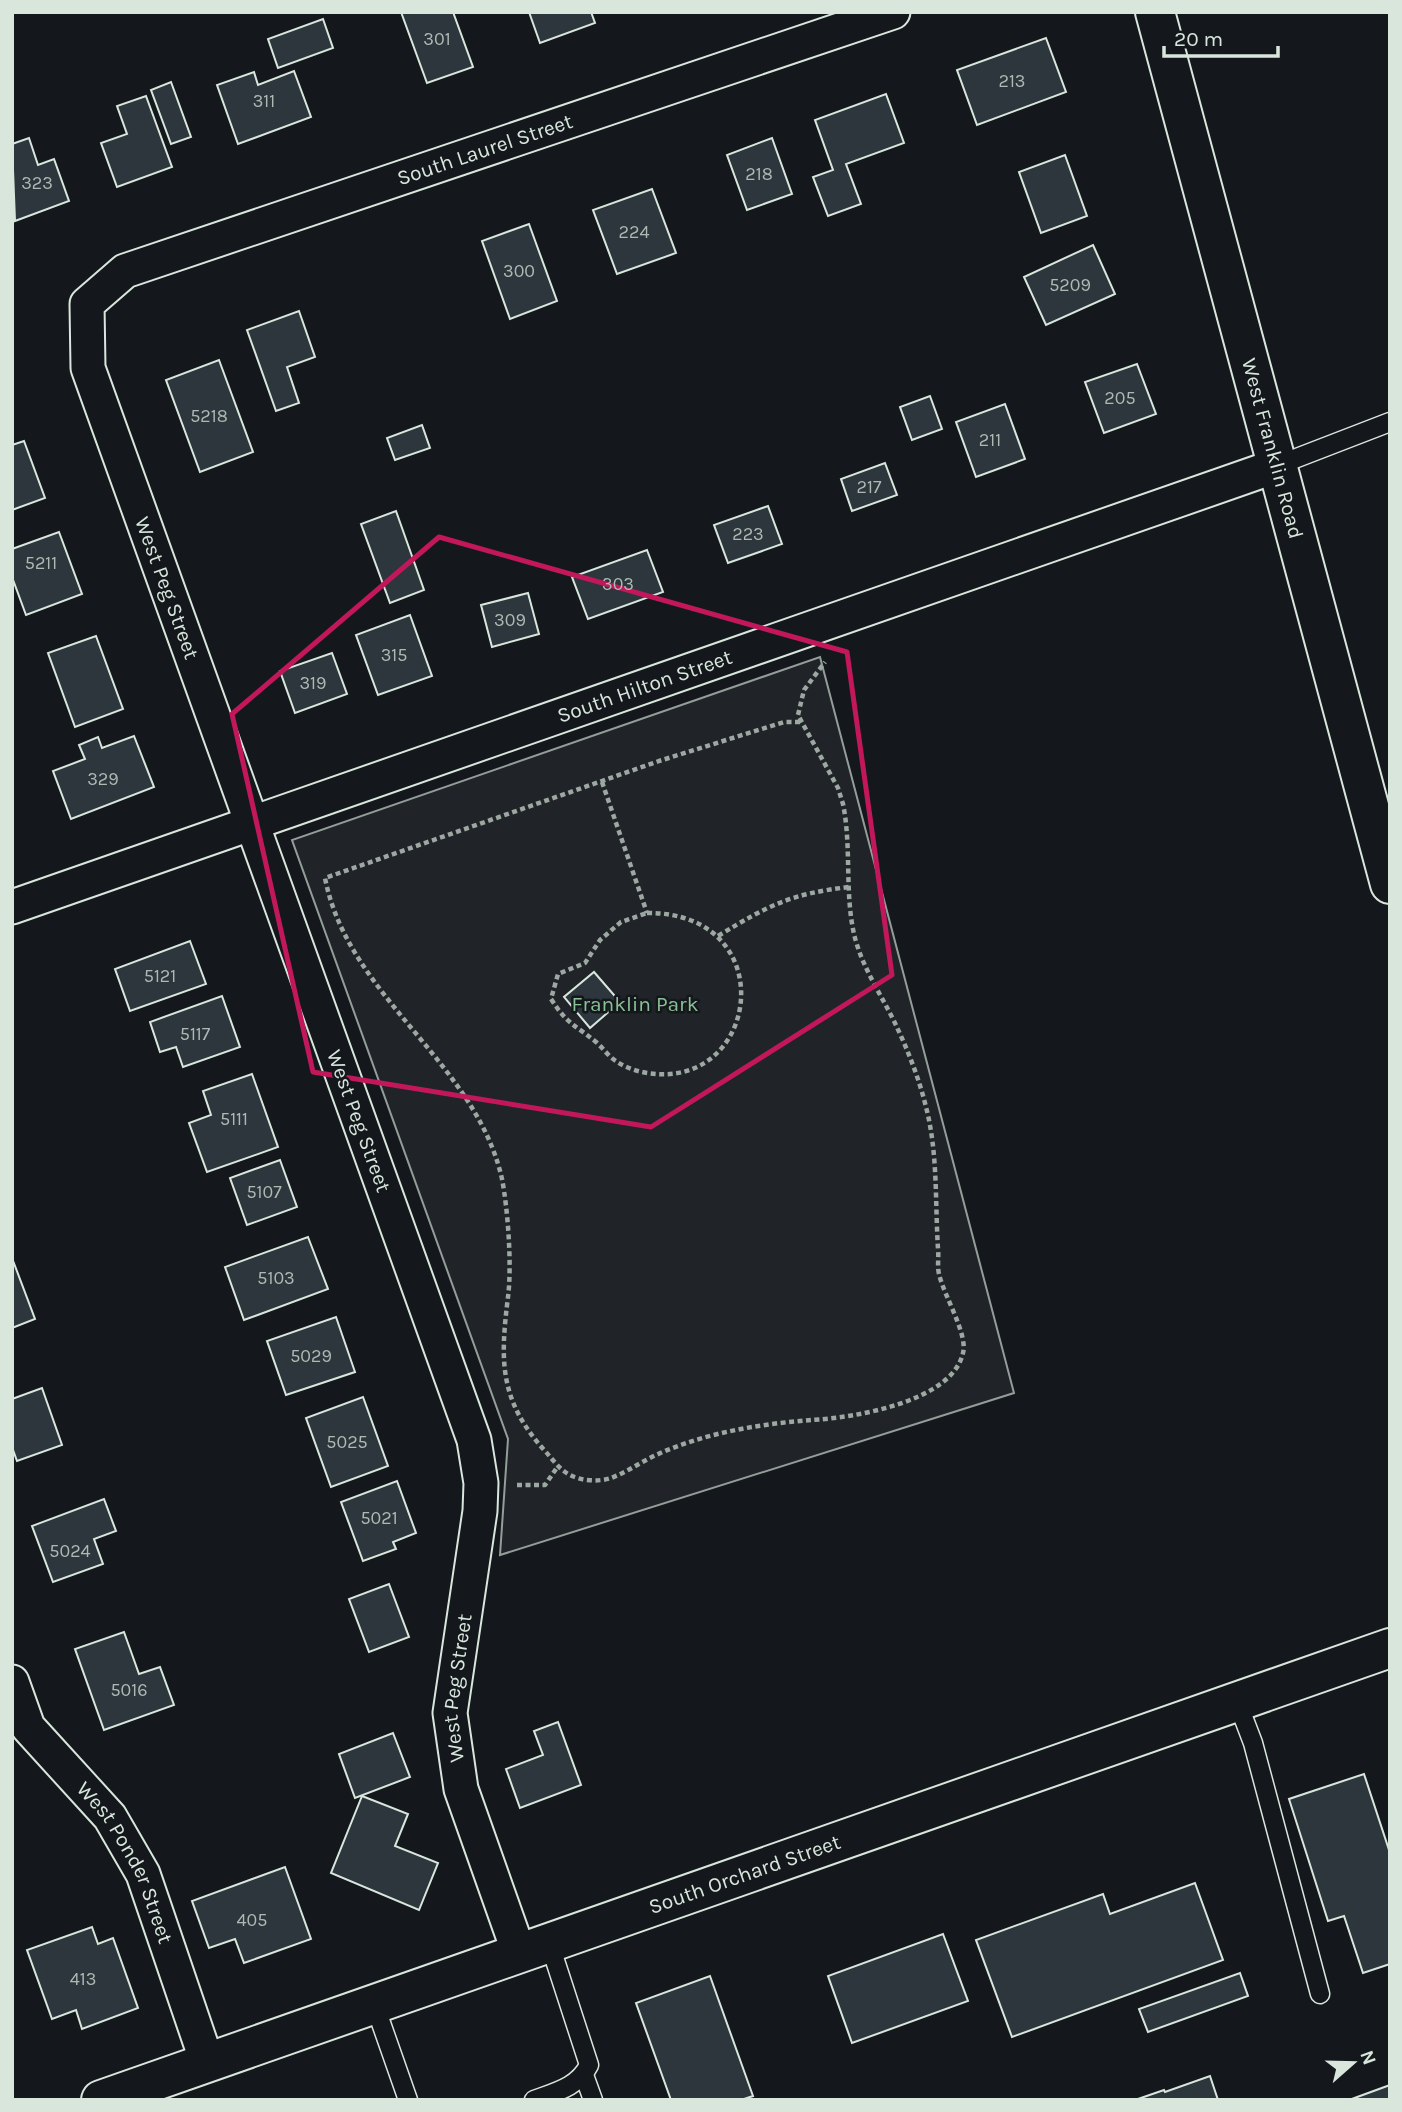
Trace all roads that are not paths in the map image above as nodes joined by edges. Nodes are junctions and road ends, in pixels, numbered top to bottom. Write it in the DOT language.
graph roads {
  1 [pos="893,12"];
  2 [pos="1155,12"];
  3 [pos="87,304"];
  4 [pos="1390,422"];
  5 [pos="1276,466"];
  6 [pos="252,823"];
  7 [pos="1390,884"];
  8 [pos="12,907"];
  9 [pos="1390,1648"];
  10 [pos="12,1682"];
  11 [pos="1237,1701"];
  12 [pos="534,1947"];
  13 [pos="1320,1994"];
  14 [pos="374,2003"];
  15 [pos="208,2062"];
  16 [pos="584,2075"];
  17 [pos="101,2100"];
  18 [pos="408,2100"];
  19 [pos="534,2100"];
  20 [pos="593,2100"];
  1 -- 3 [label="street, South Laurel Street"];
  2 -- 5 [label="main road, West Franklin Road"];
  3 -- 6 [label="street, West Peg Street"];
  4 -- 5 [label="lane"];
  5 -- 6 [label="street, South Hilton Street"];
  5 -- 7 [label="main road, West Franklin Road"];
  6 -- 8 [label="street, South Hilton Street"];
  6 -- 12 [label="street, West Peg Street"];
  9 -- 11 [label="main road, South Orchard Street"];
  10 -- 15 [label="street, West Ponder Street"];
  11 -- 12 [label="main road, South Orchard Street"];
  11 -- 13 [label="lane"];
  12 -- 14 [label="main road, South Orchard Street"];
  12 -- 16 [label="lane"];
  14 -- 15 [label="main road, South Orchard Street"];
  14 -- 18 [label="lane"];
  15 -- 17 [label="main road, South Orchard Street"];
  16 -- 19 [label="lane"];
  16 -- 20 [label="lane"];
}
